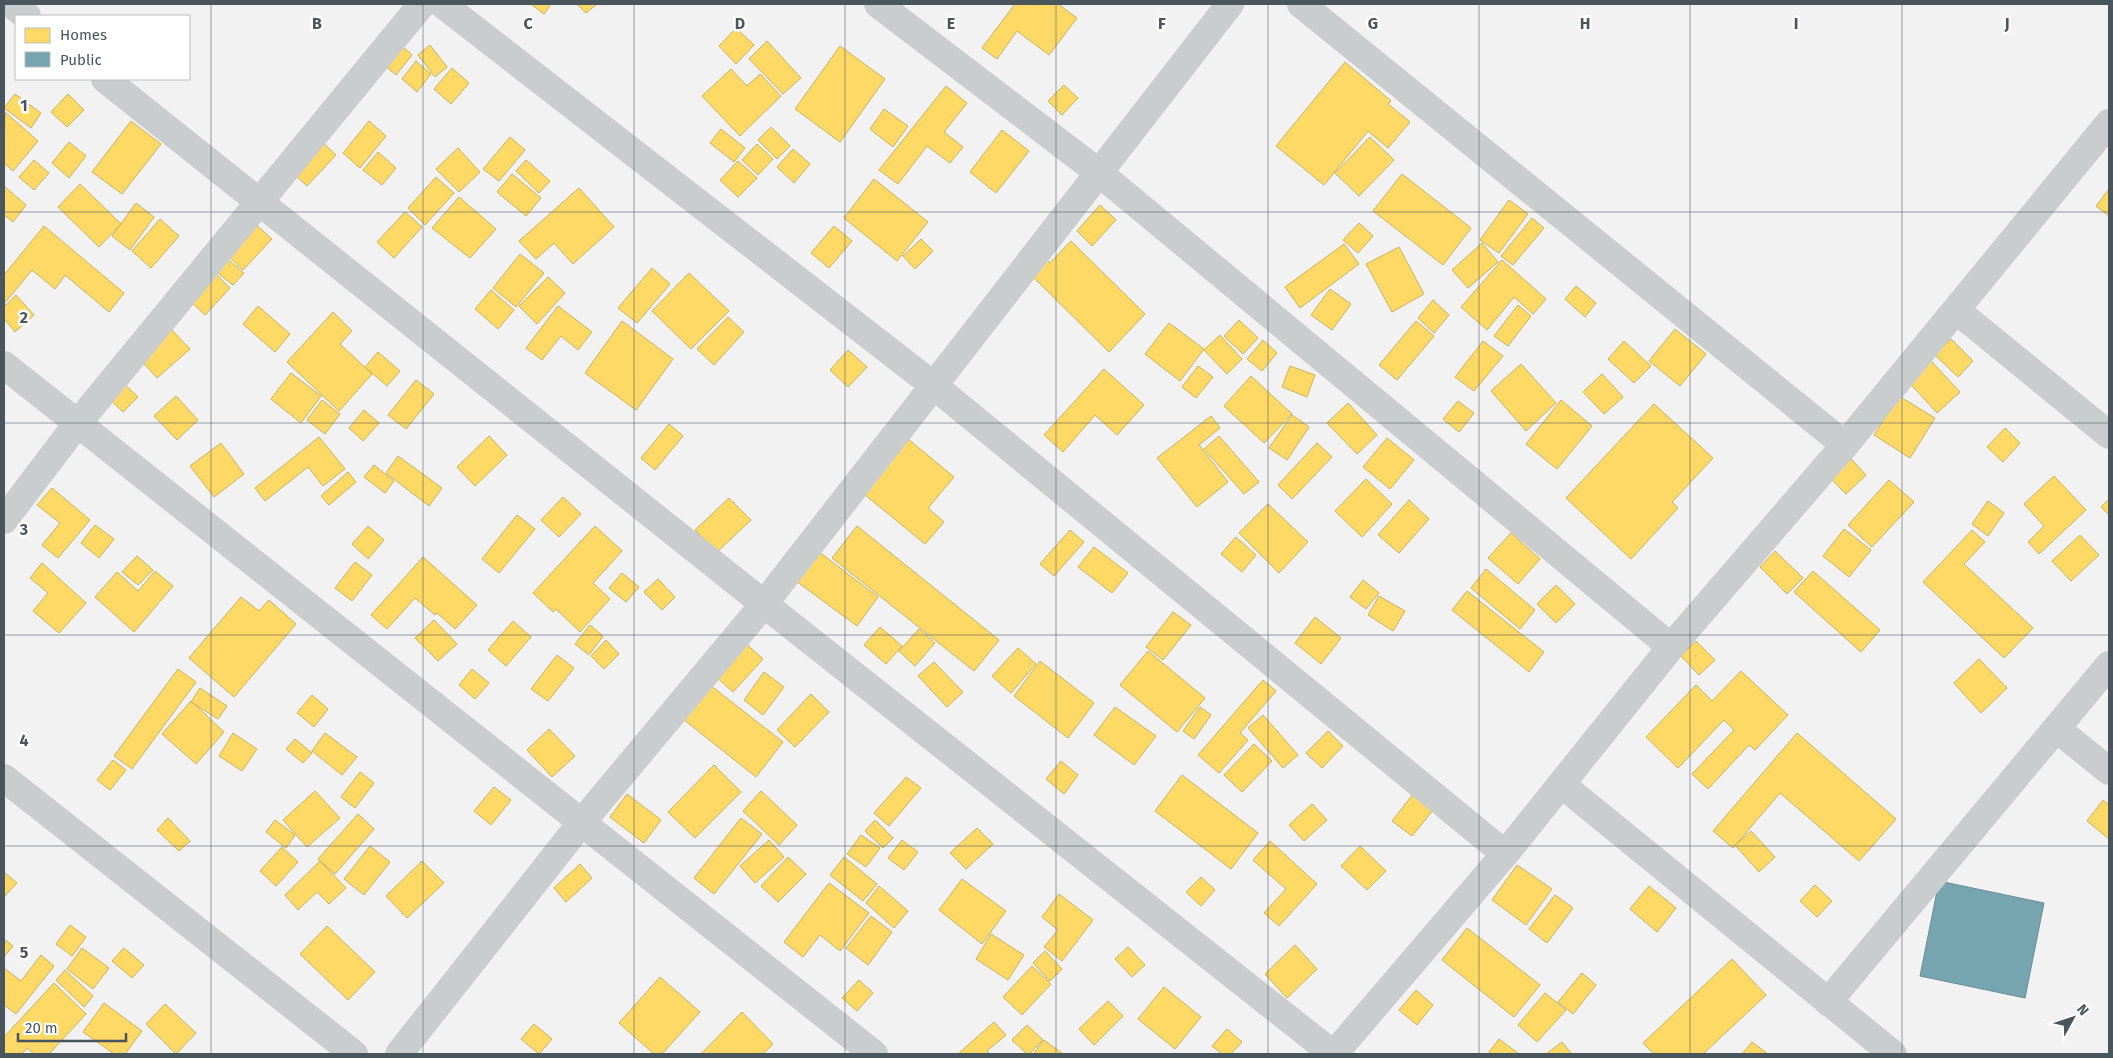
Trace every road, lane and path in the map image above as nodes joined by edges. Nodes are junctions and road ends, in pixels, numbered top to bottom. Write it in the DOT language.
graph roads {
  1 [pos="11,4"];
  2 [pos="422,4"];
  3 [pos="442,4"];
  4 [pos="878,4"];
  5 [pos="1230,4"];
  6 [pos="1301,4"];
  7 [pos="26,15"];
  8 [pos="106,80"];
  9 [pos="2109,123"];
  10 [pos="1098,172"];
  11 [pos="259,202"];
  12 [pos="1956,310"];
  13 [pos="4,365"];
  14 [pos="933,385"];
  15 [pos="77,424"];
  16 [pos="2109,436"];
  17 [pos="1845,445"];
  18 [pos="4,520"];
  19 [pos="764,604"];
  20 [pos="1671,647"];
  21 [pos="2109,665"];
  22 [pos="2058,729"];
  23 [pos="2109,771"];
  24 [pos="4,778"];
  25 [pos="1561,784"];
  26 [pos="582,822"];
  27 [pos="1505,854"];
  28 [pos="1828,1002"];
  29 [pos="354,1054"];
  30 [pos="399,1054"];
  31 [pos="874,1054"];
  32 [pos="1334,1054"];
  33 [pos="1893,1054"];
  1 -- 7 [label="street"];
  2 -- 11 [label="street"];
  3 -- 14 [label="street"];
  4 -- 10 [label="street"];
  5 -- 10 [label="street"];
  6 -- 17 [label="street"];
  8 -- 11 [label="street"];
  9 -- 12 [label="street"];
  10 -- 14 [label="street"];
  10 -- 20 [label="street"];
  11 -- 15 [label="street"];
  11 -- 19 [label="street"];
  12 -- 16 [label="street"];
  12 -- 17 [label="street"];
  13 -- 15 [label="street"];
  14 -- 19 [label="street"];
  14 -- 27 [label="street"];
  15 -- 18 [label="street"];
  15 -- 26 [label="street"];
  17 -- 20 [label="street"];
  19 -- 26 [label="street"];
  19 -- 32 [label="street"];
  20 -- 25 [label="street"];
  21 -- 22 [label="street"];
  22 -- 23 [label="street"];
  22 -- 28 [label="street"];
  24 -- 29 [label="street"];
  25 -- 27 [label="street"];
  25 -- 28 [label="street"];
  26 -- 30 [label="street"];
  26 -- 31 [label="street"];
  27 -- 32 [label="street"];
  28 -- 33 [label="street"];
}
